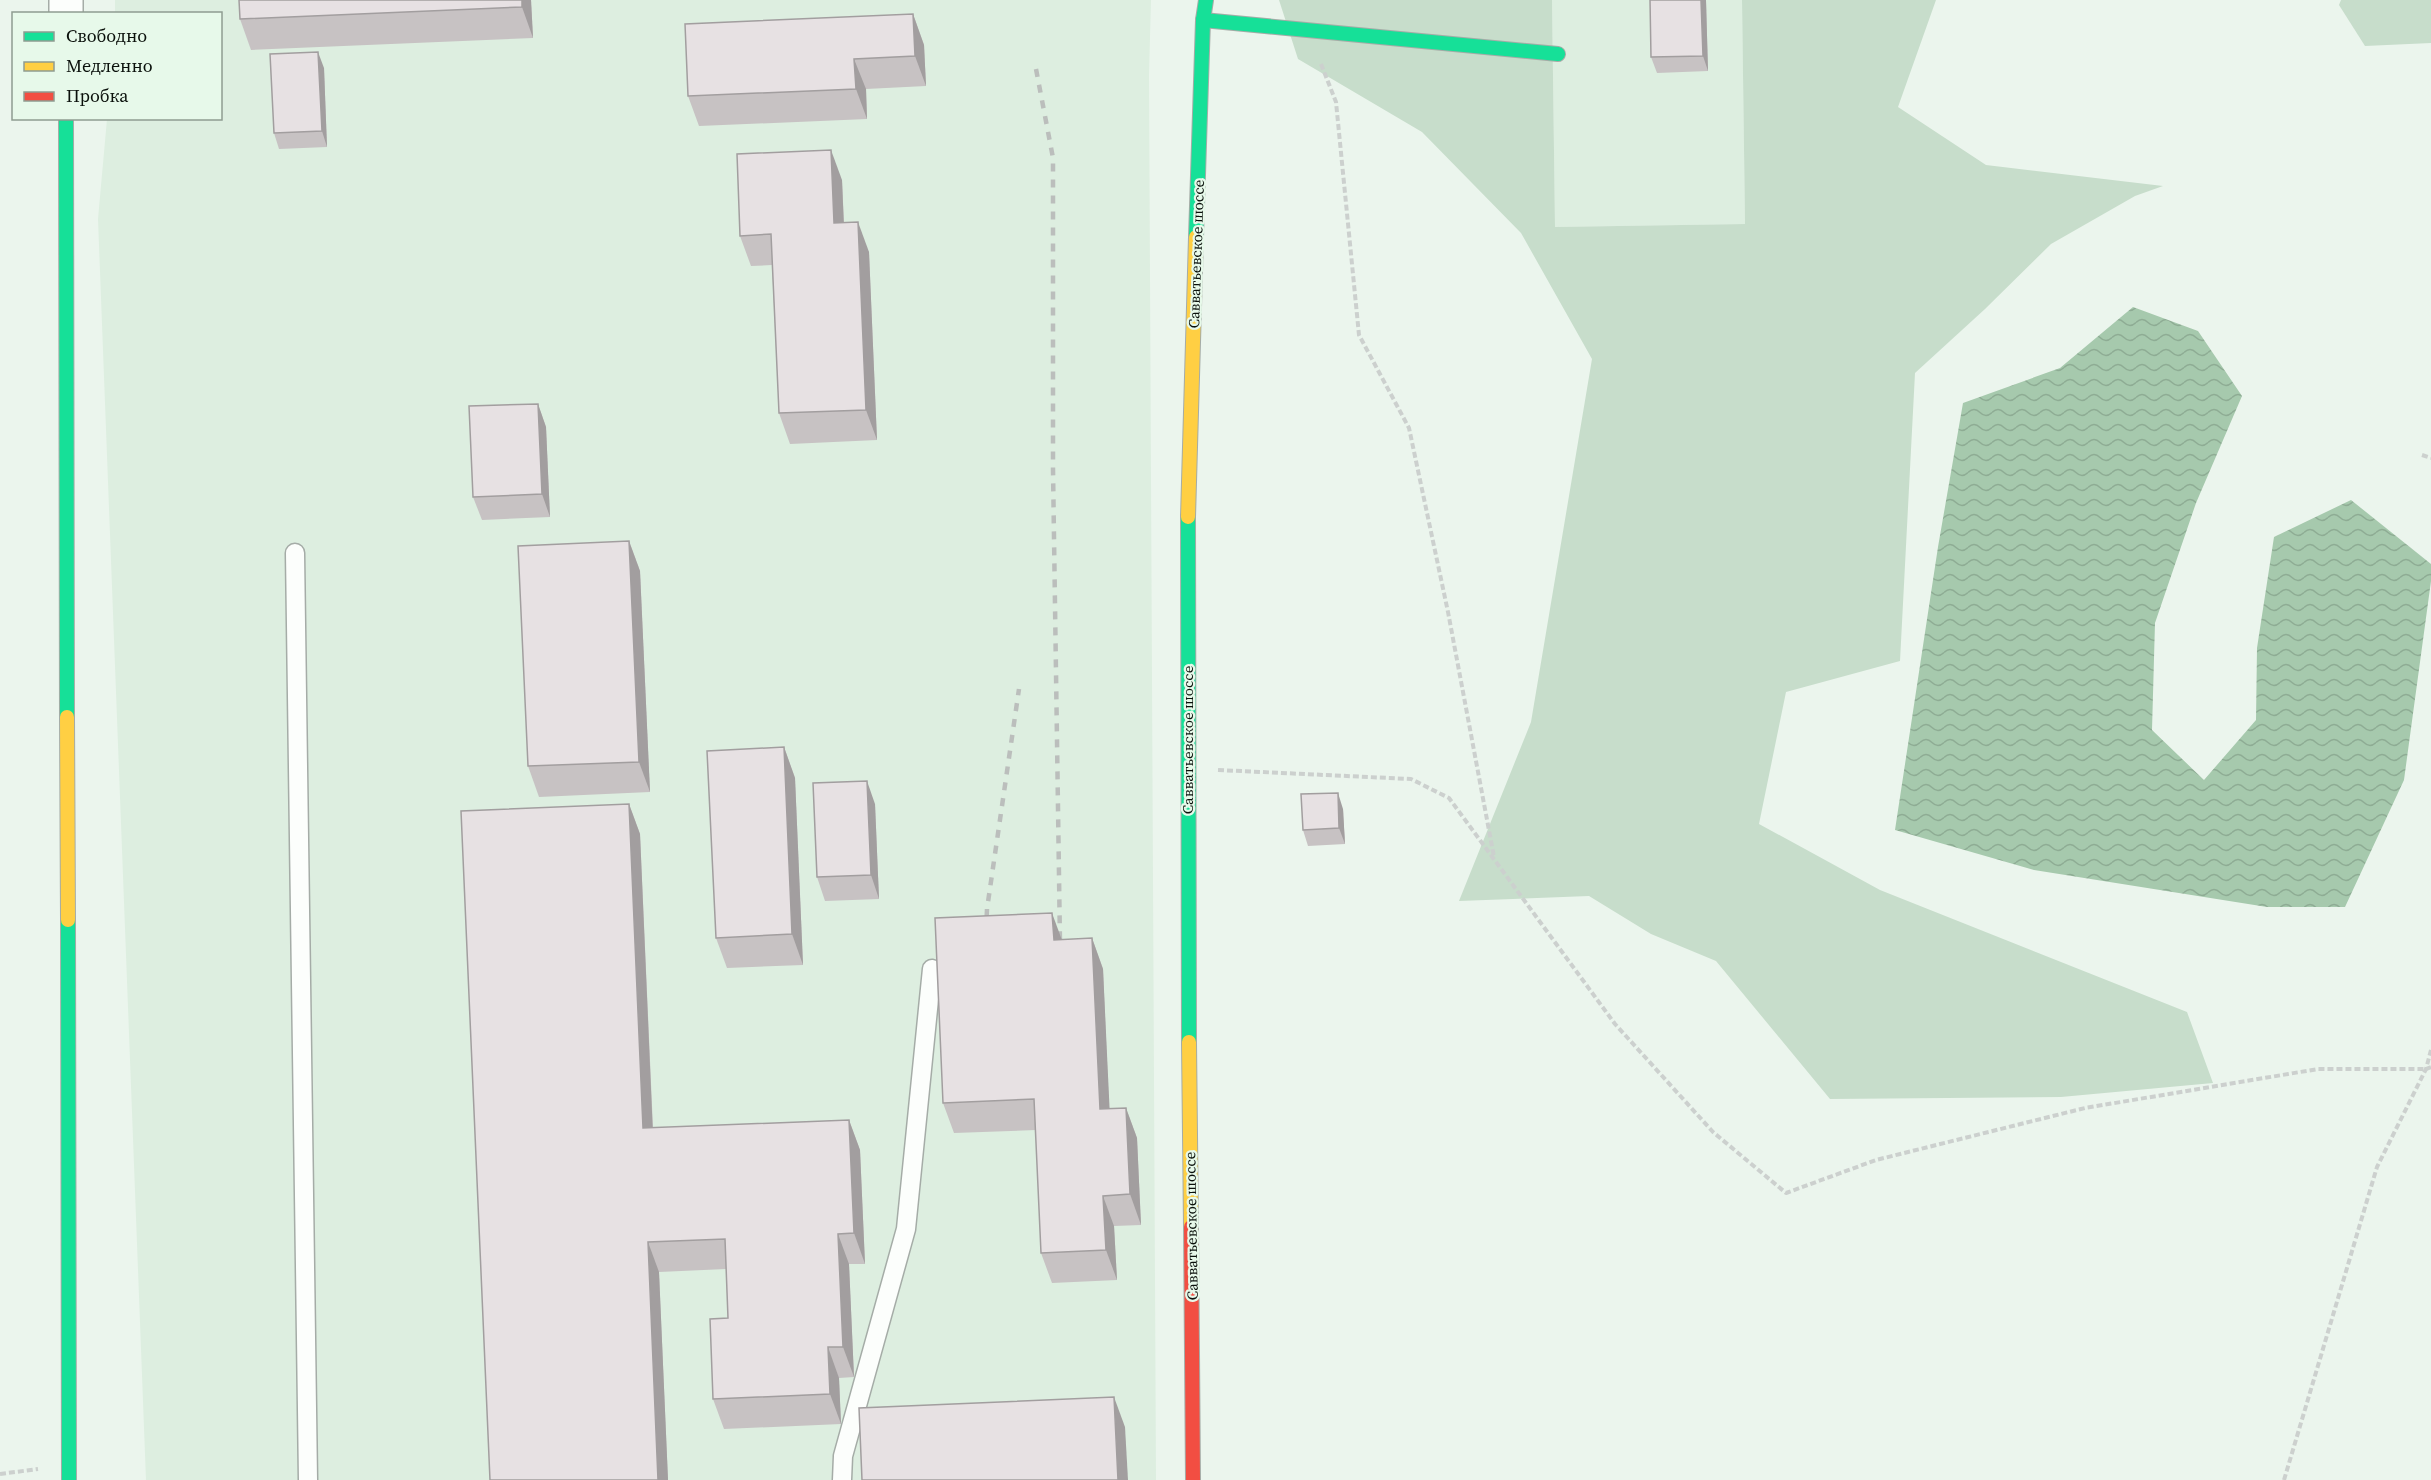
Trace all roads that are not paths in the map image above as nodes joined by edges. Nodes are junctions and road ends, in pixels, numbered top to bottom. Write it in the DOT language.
graph roads {
  1 [pos="1206,0"];
  2 [pos="1203,20"];
  3 [pos="1558,54"];
  4 [pos="66,120"];
  5 [pos="295,553"];
  6 [pos="932,969"];
  7 [pos="69,1480"];
  8 [pos="308,1480"];
  9 [pos="842,1480"];
  10 [pos="1193,1480"];
  1 -- 2 [label="street, Савватьевское шоссе"];
  2 -- 3 [label="street"];
  2 -- 10 [label="street, Савватьевское шоссе"];
  4 -- 7 [label="street"];
  5 -- 8 [label="lane"];
  6 -- 9 [label="lane"];
}
